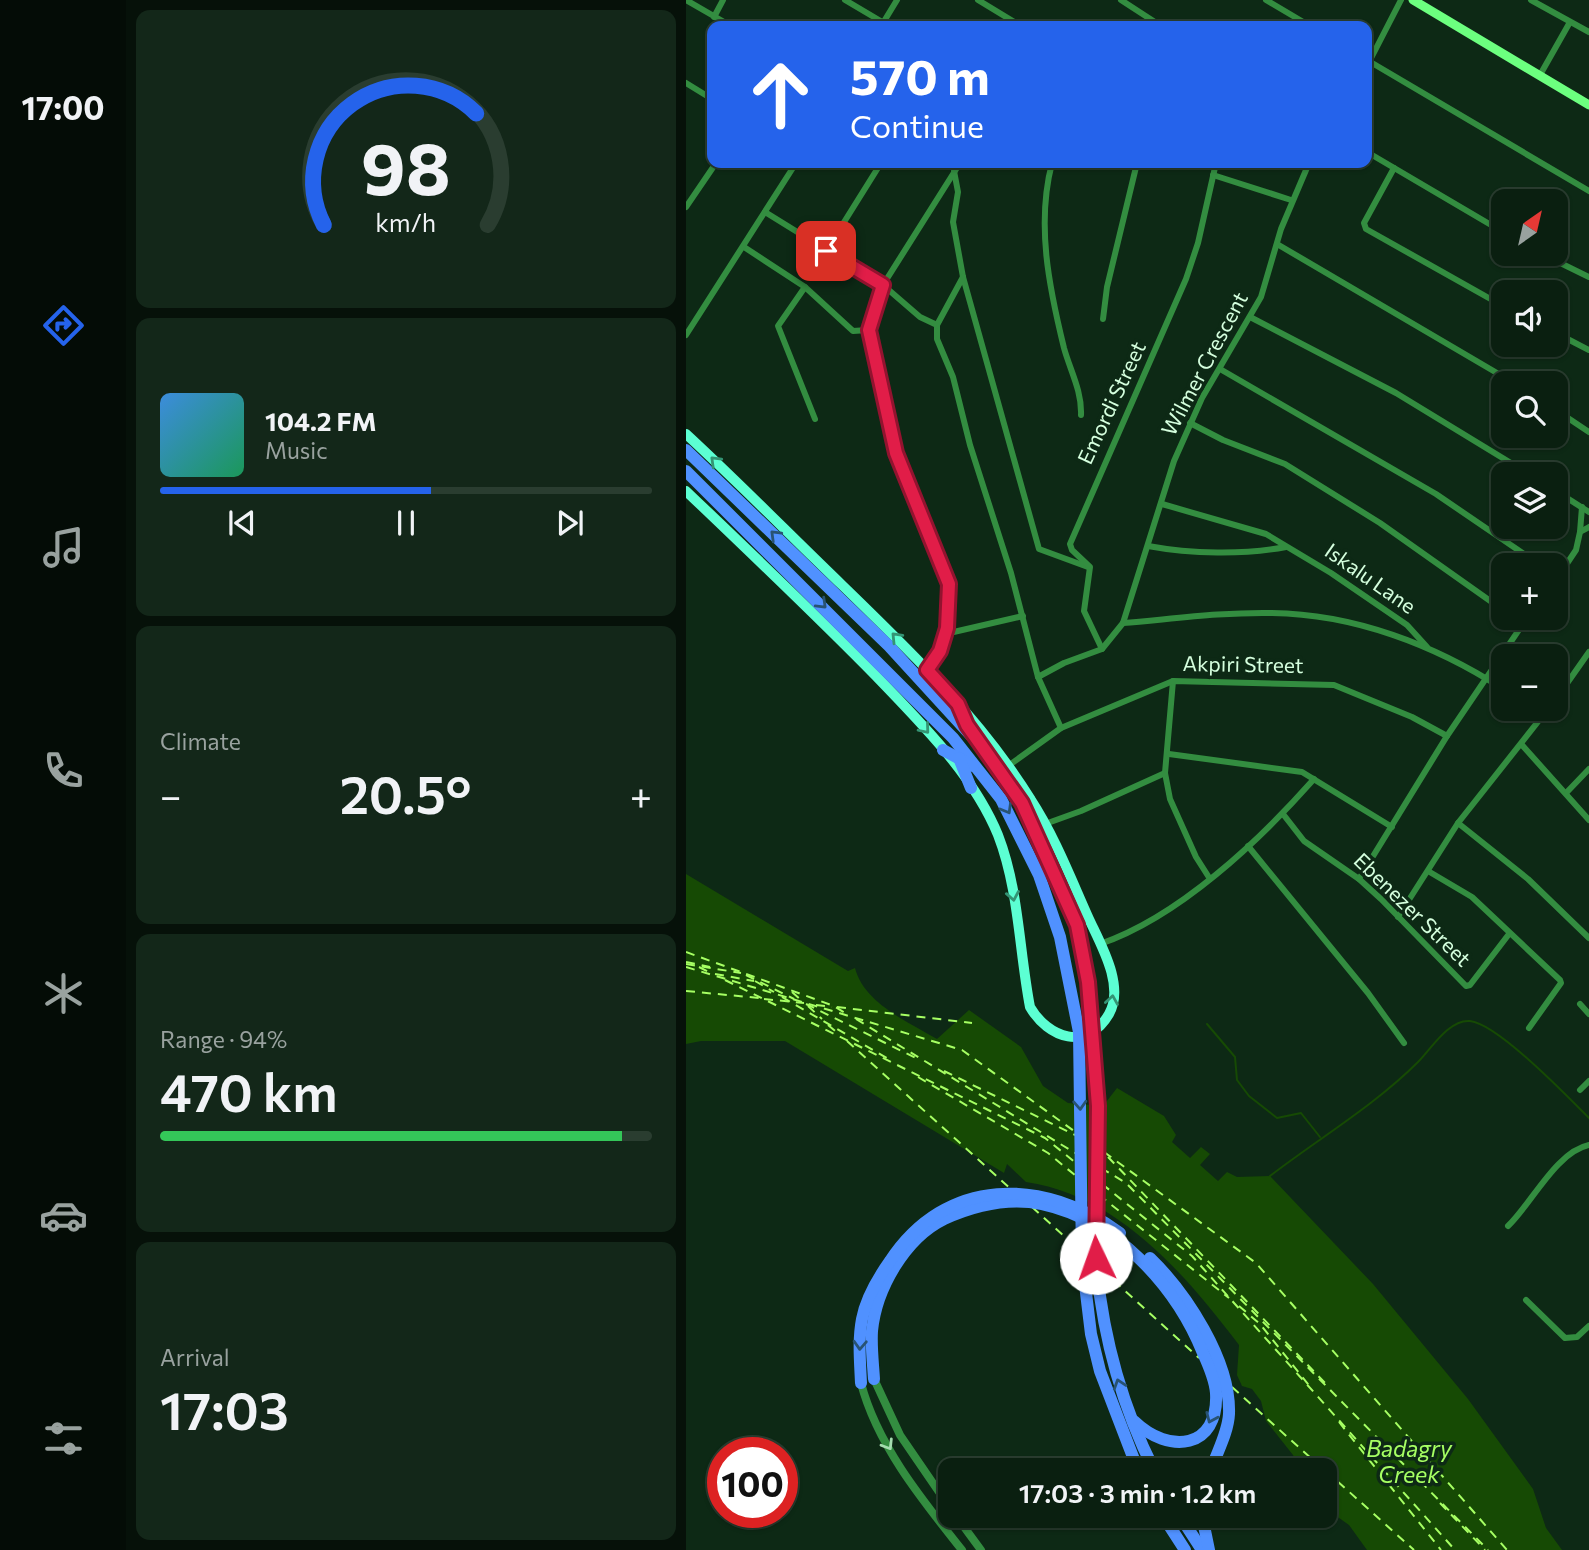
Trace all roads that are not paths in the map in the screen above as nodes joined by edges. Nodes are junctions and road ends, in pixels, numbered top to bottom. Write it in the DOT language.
graph roads {
  1 [pos="686,0"];
  2 [pos="723,0"];
  3 [pos="845,0"];
  4 [pos="897,0"];
  5 [pos="978,0"];
  6 [pos="1121,0"];
  7 [pos="1266,0"];
  8 [pos="1401,0"];
  9 [pos="1413,0"];
  10 [pos="1531,0"];
  11 [pos="714,17"];
  12 [pos="722,21"];
  13 [pos="879,21"];
  14 [pos="888,21"];
  15 [pos="1013,21"];
  16 [pos="1153,21"];
  17 [pos="1302,21"];
  18 [pos="1570,22"];
  19 [pos="1589,32"];
  20 [pos="1372,55"];
  21 [pos="1372,65"];
  22 [pos="1540,75"];
  23 [pos="686,83"];
  24 [pos="707,96"];
  25 [pos="1589,105"];
  26 [pos="1372,155"];
  27 [pos="713,168"];
  28 [pos="793,168"];
  29 [pos="878,168"];
  30 [pos="956,168"];
  31 [pos="1051,168"];
  32 [pos="1136,168"];
  33 [pos="1215,168"];
  34 [pos="1307,168"];
  35 [pos="1394,168"];
  36 [pos="954,171"];
  37 [pos="1213,175"];
  38 [pos="1589,191"];
  39 [pos="1292,200"];
  40 [pos="686,207"];
  41 [pos="765,212"];
  42 [pos="1491,225"];
  43 [pos="1277,244"];
  44 [pos="744,247"];
  45 [pos="826,251"];
  46 [pos="1567,266"];
  47 [pos="963,277"];
  48 [pos="1589,277"];
  49 [pos="883,285"];
  50 [pos="805,287"];
  51 [pos="1491,299"];
  52 [pos="1252,318"];
  53 [pos="1103,319"];
  54 [pos="937,325"];
  55 [pos="869,330"];
  56 [pos="686,335"];
  57 [pos="1568,339"];
  58 [pos="1589,350"];
  59 [pos="1220,369"];
  60 [pos="1494,371"];
  61 [pos="1081,415"];
  62 [pos="1568,418"];
  63 [pos="815,419"];
  64 [pos="1190,423"];
  65 [pos="1589,432"];
  66 [pos="686,434"];
  67 [pos="686,450"];
  68 [pos="1509,462"];
  69 [pos="686,471"];
  70 [pos="686,491"];
  71 [pos="1568,498"];
  72 [pos="1162,504"];
  73 [pos="1582,507"];
  74 [pos="1589,512"];
  75 [pos="1589,527"];
  76 [pos="1580,532"];
  77 [pos="1149,546"];
  78 [pos="1287,547"];
  79 [pos="1522,553"];
  80 [pos="1568,561"];
  81 [pos="1090,567"];
  82 [pos="1491,602"];
  83 [pos="1023,616"];
  84 [pos="1123,623"];
  85 [pos="1519,630"];
  86 [pos="945,634"];
  87 [pos="1428,647"];
  88 [pos="1102,649"];
  89 [pos="1589,652"];
  90 [pos="927,670"];
  91 [pos="1038,677"];
  92 [pos="1485,677"];
  93 [pos="1173,681"];
  94 [pos="1491,681"];
  95 [pos="1568,682"];
  96 [pos="955,708"];
  97 [pos="1539,721"];
  98 [pos="1061,728"];
  99 [pos="1447,736"];
  100 [pos="953,738"];
  101 [pos="986,744"];
  102 [pos="1522,745"];
  103 [pos="943,750"];
  104 [pos="1169,754"];
  105 [pos="959,759"];
  106 [pos="1008,766"];
  107 [pos="1588,772"];
  108 [pos="1165,773"];
  109 [pos="987,779"];
  110 [pos="1314,779"];
  111 [pos="971,788"];
  112 [pos="1567,792"];
  113 [pos="1283,814"];
  114 [pos="1589,821"];
  115 [pos="1458,823"];
  116 [pos="1044,824"];
  117 [pos="1392,827"];
  118 [pos="1248,846"];
  119 [pos="1428,871"];
  120 [pos="1209,879"];
  121 [pos="1359,879"];
  122 [pos="1398,917"];
  123 [pos="1509,934"];
  124 [pos="1589,938"];
  125 [pos="1100,944"];
  126 [pos="1580,1004"];
  127 [pos="1589,1014"];
  128 [pos="1529,1028"];
  129 [pos="1404,1043"];
  130 [pos="1589,1081"];
  131 [pos="1580,1090"];
  132 [pos="1589,1145"];
  133 [pos="1508,1226"];
  134 [pos="1526,1300"];
  135 [pos="1589,1326"];
  136 [pos="867,1381"];
  137 [pos="1130,1418"];
  138 [pos="1133,1458"];
  139 [pos="1148,1458"];
  140 [pos="1215,1458"];
  141 [pos="938,1490"];
  142 [pos="965,1528"];
  143 [pos="1171,1528"];
  144 [pos="1188,1528"];
  145 [pos="1204,1528"];
  146 [pos="962,1550"];
  147 [pos="981,1550"];
  148 [pos="1185,1550"];
  149 [pos="1202,1550"];
  150 [pos="1209,1550"];
  1 -- 11 [label="street"];
  2 -- 11 [label="street"];
  3 -- 13 [label="street"];
  4 -- 14 [label="street"];
  5 -- 15 [label="street"];
  6 -- 16 [label="street"];
  7 -- 17 [label="street"];
  8 -- 20 [label="street"];
  9 -- 22 [label="main road"];
  10 -- 18 [label="street"];
  11 -- 12 [label="street"];
  18 -- 19 [label="street"];
  18 -- 22 [label="street"];
  21 -- 38 [label="street"];
  22 -- 25 [label="main road"];
  23 -- 24 [label="street"];
  26 -- 35 [label="street"];
  27 -- 40 [label="street"];
  28 -- 41 [label="street"];
  29 -- 45 [label="street"];
  30 -- 36 [label="street"];
  31 -- 61 [label="street"];
  32 -- 53 [label="street"];
  33 -- 37 [label="street, Emordi Street"];
  34 -- 39 [label="street, Wilmer Crescent"];
  35 -- 42 [label="street"];
  35 -- 51 [label="street"];
  36 -- 47 [label="street"];
  36 -- 49 [label="street"];
  37 -- 39 [label="street"];
  37 -- 81 [label="street, Emordi Street"];
  39 -- 43 [label="street, Wilmer Crescent"];
  41 -- 44 [label="street"];
  41 -- 45 [label="street"];
  43 -- 52 [label="street, Wilmer Crescent"];
  43 -- 60 [label="street"];
  44 -- 50 [label="street"];
  44 -- 56 [label="street"];
  45 -- 49 [label="street"];
  46 -- 48 [label="street"];
  47 -- 54 [label="street"];
  47 -- 81 [label="street"];
  49 -- 54 [label="street"];
  49 -- 55 [label="street"];
  50 -- 55 [label="street"];
  50 -- 63 [label="street"];
  52 -- 59 [label="street, Wilmer Crescent"];
  52 -- 68 [label="street"];
  54 -- 83 [label="street"];
  55 -- 86 [label="street"];
  57 -- 58 [label="street"];
  59 -- 64 [label="street, Wilmer Crescent"];
  59 -- 79 [label="street"];
  62 -- 65 [label="street"];
  64 -- 72 [label="street, Wilmer Crescent"];
  64 -- 82 [label="street"];
  90 -- 66 [label="main road, one-way"];
  96 -- 67 [label="highway, one-way"];
  69 -- 100 [label="highway, one-way"];
  70 -- 103 [label="main road, one-way"];
  71 -- 73 [label="street"];
  72 -- 77 [label="street, Wilmer Crescent"];
  72 -- 78 [label="street, Iskalu Lane"];
  73 -- 74 [label="street"];
  73 -- 76 [label="street"];
  75 -- 76 [label="street"];
  76 -- 80 [label="street"];
  77 -- 78 [label="street"];
  77 -- 84 [label="street, Wilmer Crescent"];
  78 -- 87 [label="street, Iskalu Lane"];
  81 -- 88 [label="street"];
  83 -- 86 [label="street"];
  83 -- 91 [label="street"];
  84 -- 87 [label="street"];
  84 -- 88 [label="street"];
  85 -- 92 [label="street"];
  86 -- 90 [label="street"];
  87 -- 92 [label="street"];
  88 -- 91 [label="street"];
  89 -- 95 [label="street"];
  90 -- 96 [label="main road"];
  91 -- 98 [label="street"];
  92 -- 94 [label="street"];
  92 -- 99 [label="street"];
  93 -- 98 [label="street, Akpiri Street"];
  93 -- 99 [label="street, Akpiri Street"];
  93 -- 104 [label="street"];
  96 -- 101 [label="highway"];
  96 -- 101 [label="highway"];
  97 -- 102 [label="street"];
  98 -- 106 [label="street, Akpiri Street"];
  99 -- 117 [label="street"];
  100 -- 105 [label="highway"];
  100 -- 109 [label="highway"];
  101 -- 106 [label="main road"];
  137 -- 101 [label="highway, one-way"];
  102 -- 112 [label="street"];
  102 -- 115 [label="street"];
  103 -- 105 [label="highway"];
  103 -- 111 [label="main road"];
  104 -- 108 [label="street"];
  104 -- 110 [label="street"];
  105 -- 109 [label="highway"];
  105 -- 111 [label="highway"];
  106 -- 116 [label="main road"];
  107 -- 112 [label="street"];
  108 -- 116 [label="street"];
  108 -- 120 [label="street"];
  109 -- 138 [label="highway, one-way"];
  110 -- 113 [label="street"];
  110 -- 117 [label="street"];
  111 -- 125 [label="main road, one-way"];
  112 -- 114 [label="street"];
  113 -- 118 [label="street"];
  113 -- 121 [label="street, Ebenezer Street"];
  115 -- 119 [label="street"];
  115 -- 124 [label="street"];
  116 -- 125 [label="main road"];
  117 -- 121 [label="street"];
  118 -- 120 [label="street"];
  118 -- 129 [label="street"];
  119 -- 122 [label="street"];
  119 -- 123 [label="street"];
  120 -- 125 [label="street"];
  121 -- 122 [label="street, Ebenezer Street"];
  122 -- 123 [label="street, Ebenezer Street"];
  123 -- 128 [label="street"];
  126 -- 127 [label="street"];
  130 -- 131 [label="street"];
  132 -- 133 [label="street"];
  134 -- 135 [label="street"];
  136 -- 137 [label="highway, one-way"];
  140 -- 136 [label="highway, one-way"];
  136 -- 141 [label="street"];
  136 -- 146 [label="street, one-way"];
  137 -- 139 [label="highway"];
  142 -- 147 [label="street"];
  143 -- 148 [label="highway"];
  144 -- 149 [label="highway"];
  145 -- 150 [label="highway"];
}
